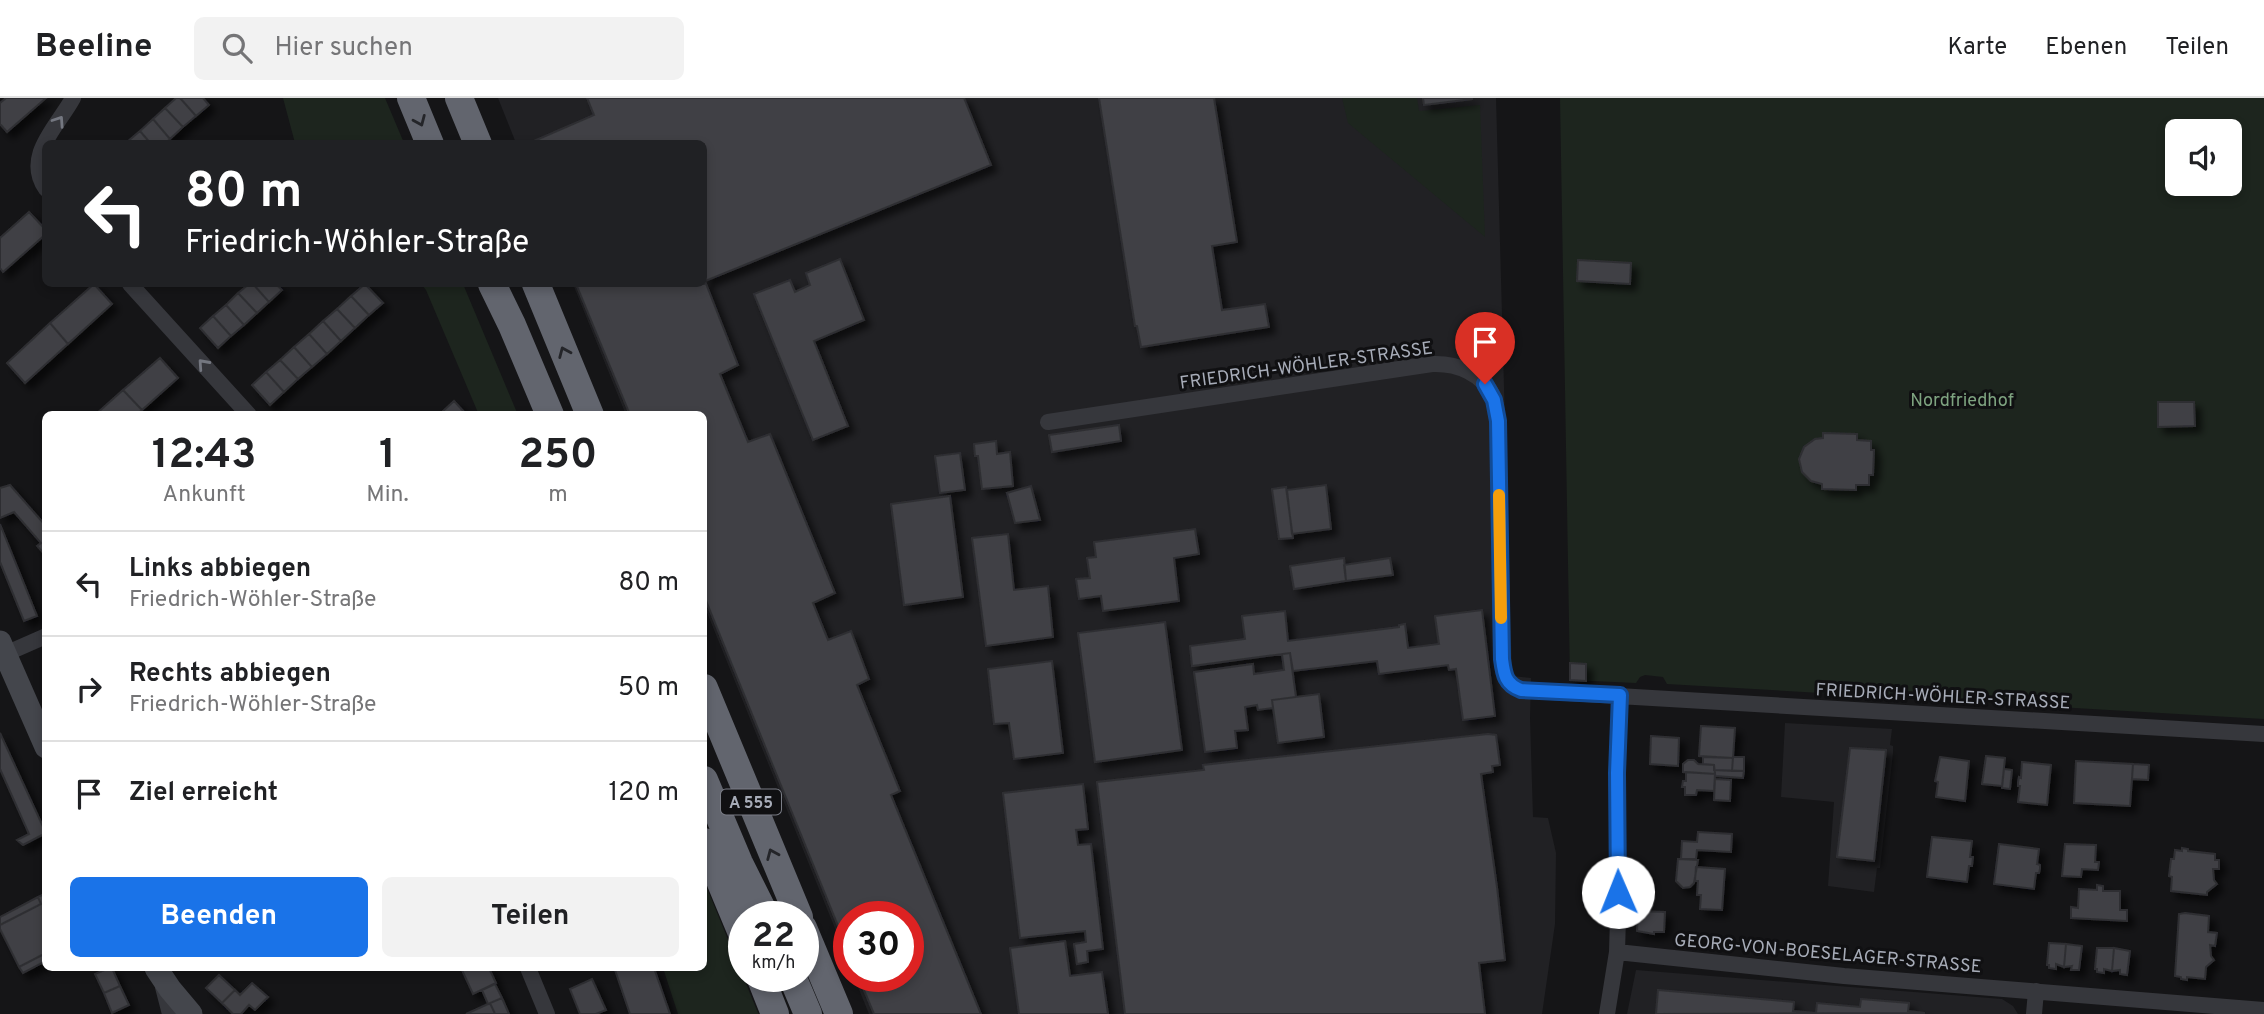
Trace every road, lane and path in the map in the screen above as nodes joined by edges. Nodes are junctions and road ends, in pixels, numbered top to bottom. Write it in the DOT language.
graph roads {
  1 [pos="74,98"];
  2 [pos="411,98"];
  3 [pos="459,98"];
  4 [pos="47,140"];
  5 [pos="428,140"];
  6 [pos="476,140"];
  7 [pos="42,147"];
  8 [pos="42,184"];
  9 [pos="133,287"];
  10 [pos="479,287"];
  11 [pos="494,287"];
  12 [pos="537,287"];
  13 [pos="245,411"];
  14 [pos="531,411"];
  15 [pos="548,411"];
  16 [pos="588,411"];
  17 [pos="1048,422"];
  18 [pos="42,637"];
  19 [pos="2,648"];
  20 [pos="707,695"];
  21 [pos="1620,695"];
  22 [pos="2264,734"];
  23 [pos="42,738"];
  24 [pos="707,787"];
  25 [pos="707,849"];
  26 [pos="739,863"];
  27 [pos="729,901"];
  28 [pos="748,901"];
  29 [pos="758,901"];
  30 [pos="792,901"];
  31 [pos="1617,952"];
  32 [pos="819,966"];
  33 [pos="157,971"];
  34 [pos="158,971"];
  35 [pos="529,971"];
  36 [pos="2036,991"];
  37 [pos="766,992"];
  38 [pos="787,992"];
  39 [pos="799,992"];
  40 [pos="2264,1010"];
  41 [pos="170,1014"];
  42 [pos="191,1014"];
  43 [pos="547,1014"];
  44 [pos="775,1014"];
  45 [pos="796,1014"];
  46 [pos="808,1014"];
  47 [pos="839,1014"];
  48 [pos="1607,1014"];
  49 [pos="2034,1014"];
  4 -- 1 [label="street, one-way"];
  2 -- 5 [label="highway, one-way"];
  3 -- 6 [label="highway"];
  8 -- 7 [label="street, one-way"];
  13 -- 9 [label="street, one-way"];
  10 -- 14 [label="highway"];
  11 -- 15 [label="highway"];
  16 -- 12 [label="highway, one-way"];
  17 -- 21 [label="street, FRIEDRICH-WÖHLER-STRASSE"];
  18 -- 19 [label="street"];
  19 -- 23 [label="street"];
  30 -- 20 [label="highway, A 555, one-way"];
  21 -- 22 [label="street, FRIEDRICH-WÖHLER-STRASSE"];
  21 -- 31 [label="street"];
  24 -- 26 [label="highway, A 555"];
  25 -- 27 [label="highway"];
  26 -- 28 [label="highway"];
  26 -- 29 [label="highway, A 555"];
  31 -- 36 [label="street, GEORG-VON-BOESELAGER-STRASSE"];
  31 -- 48 [label="street"];
  32 -- 47 [label="highway"];
  33 -- 41 [label="street"];
  34 -- 42 [label="street"];
  35 -- 43 [label="street"];
  36 -- 40 [label="street, GEORG-VON-BOESELAGER-STRASSE"];
  36 -- 49 [label="street"];
  37 -- 44 [label="highway"];
  38 -- 45 [label="highway"];
  39 -- 46 [label="highway"];
}
